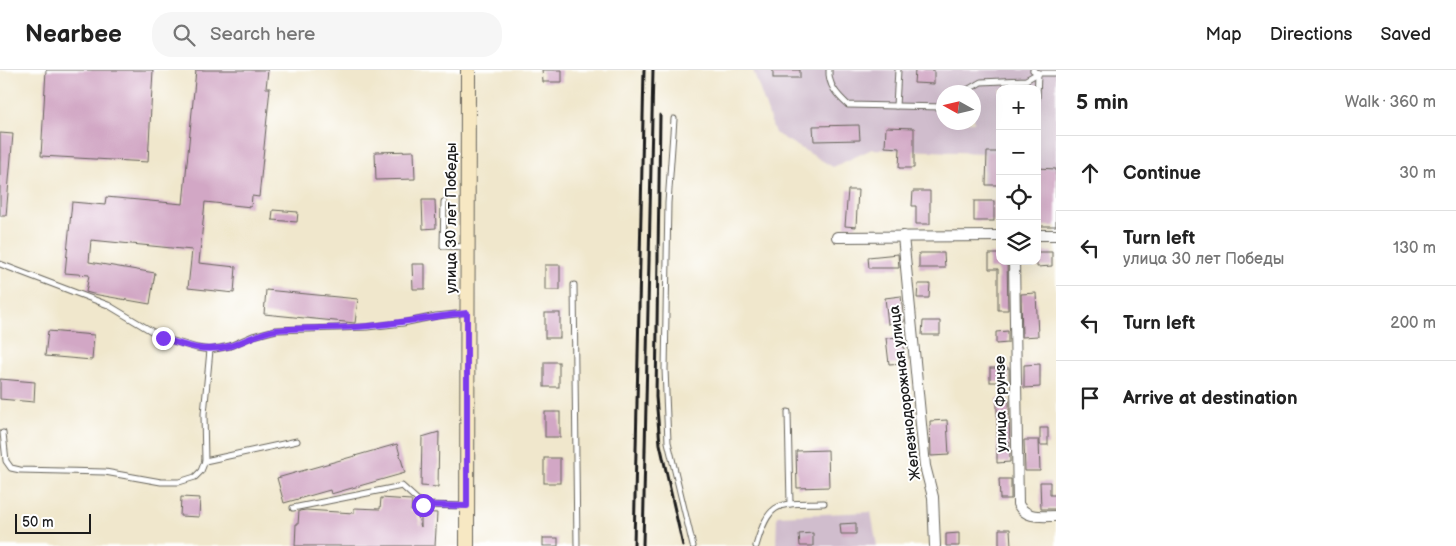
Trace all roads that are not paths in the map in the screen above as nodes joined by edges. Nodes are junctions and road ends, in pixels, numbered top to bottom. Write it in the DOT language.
graph roads {
  1 [pos="468,70"];
  2 [pos="829,70"];
  3 [pos="898,70"];
  4 [pos="1036,71"];
  5 [pos="1054,72"];
  6 [pos="976,85"];
  7 [pos="1037,85"];
  8 [pos="896,106"];
  9 [pos="936,107"];
  10 [pos="674,119"];
  11 [pos="444,202"];
  12 [pos="1041,235"];
  13 [pos="1056,235"];
  14 [pos="903,236"];
  15 [pos="996,236"];
  16 [pos="837,237"];
  17 [pos="468,247"];
  18 [pos="0,264"];
  19 [pos="1014,265"];
  20 [pos="574,285"];
  21 [pos="467,313"];
  22 [pos="210,350"];
  23 [pos="788,412"];
  24 [pos="3,433"];
  25 [pos="297,441"];
  26 [pos="205,461"];
  27 [pos="824,503"];
  28 [pos="790,504"];
  29 [pos="467,506"];
  30 [pos="293,508"];
  31 [pos="1056,516"];
  32 [pos="467,546"];
  33 [pos="577,546"];
  34 [pos="693,546"];
  35 [pos="756,546"];
  36 [pos="936,546"];
  1 -- 17 [label="main road, улица 30 лет Победы"];
  2 -- 8 [label="lane"];
  3 -- 8 [label="lane"];
  4 -- 5 [label="lane"];
  4 -- 6 [label="lane"];
  4 -- 7 [label="lane"];
  8 -- 9 [label="lane"];
  10 -- 34 [label="lane"];
  11 -- 17 [label="lane"];
  12 -- 13 [label="street"];
  14 -- 15 [label="street"];
  14 -- 16 [label="street"];
  14 -- 36 [label="street, Железнодорожная улица"];
  17 -- 21 [label="main road, улица 30 лет Победы"];
  18 -- 22 [label="lane"];
  19 -- 31 [label="street, улица Фрунзе"];
  20 -- 33 [label="lane"];
  21 -- 22 [label="lane"];
  21 -- 29 [label="main road, улица 30 лет Победы"];
  22 -- 26 [label="lane"];
  23 -- 28 [label="lane"];
  24 -- 26 [label="lane"];
  25 -- 26 [label="lane"];
  27 -- 28 [label="lane"];
  28 -- 35 [label="lane"];
  29 -- 30 [label="lane"];
  29 -- 32 [label="main road, улица 30 лет Победы"];
}
